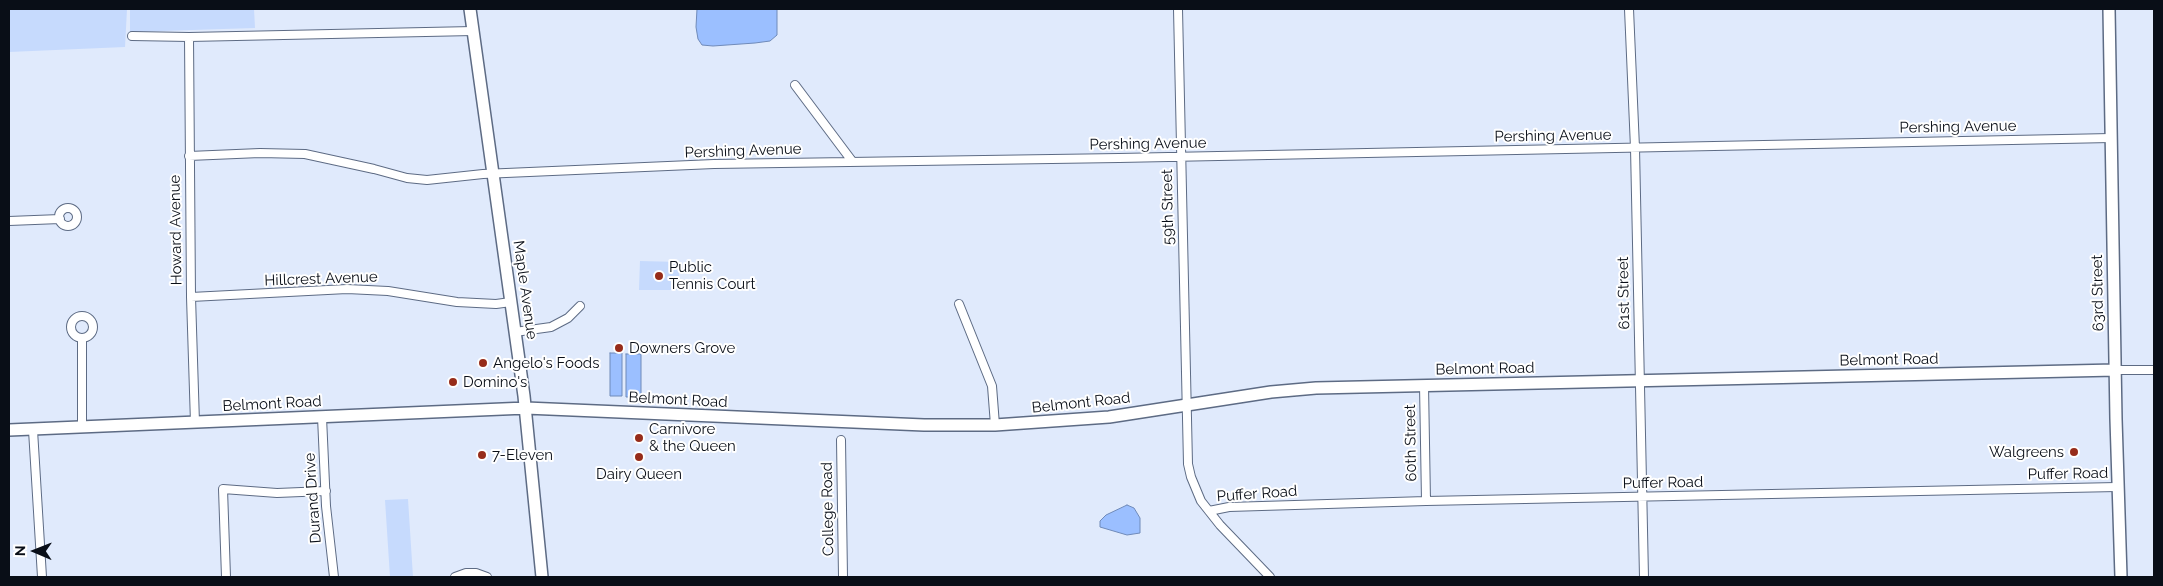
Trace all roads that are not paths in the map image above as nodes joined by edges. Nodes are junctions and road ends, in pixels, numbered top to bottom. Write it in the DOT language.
graph roads {
  1 [pos="470,9"];
  2 [pos="1178,9"];
  3 [pos="1629,9"];
  4 [pos="2108,9"];
  5 [pos="473,31"];
  6 [pos="132,36"];
  7 [pos="189,37"];
  8 [pos="795,85"];
  9 [pos="2110,138"];
  10 [pos="1635,148"];
  11 [pos="189,156"];
  12 [pos="1180,157"];
  13 [pos="852,162"];
  14 [pos="493,174"];
  15 [pos="60,219"];
  16 [pos="9,221"];
  17 [pos="191,297"];
  18 [pos="511,302"];
  19 [pos="959,304"];
  20 [pos="580,306"];
  21 [pos="515,332"];
  22 [pos="82,338"];
  23 [pos="2115,370"];
  24 [pos="2154,370"];
  25 [pos="1640,380"];
  26 [pos="1424,385"];
  27 [pos="1186,405"];
  28 [pos="526,408"];
  29 [pos="322,417"];
  30 [pos="195,423"];
  31 [pos="995,425"];
  32 [pos="82,427"];
  33 [pos="9,430"];
  34 [pos="33,430"];
  35 [pos="841,440"];
  36 [pos="2117,487"];
  37 [pos="326,491"];
  38 [pos="1642,497"];
  39 [pos="1426,501"];
  40 [pos="1209,511"];
  41 [pos="42,577"];
  42 [pos="226,577"];
  43 [pos="334,577"];
  44 [pos="455,577"];
  45 [pos="487,577"];
  46 [pos="542,577"];
  47 [pos="843,577"];
  48 [pos="1270,577"];
  49 [pos="1644,577"];
  50 [pos="2121,577"];
  1 -- 5 [label="main road, Maple Avenue"];
  2 -- 12 [label="street, 59th Street"];
  3 -- 10 [label="street, 61st Street"];
  4 -- 9 [label="main road, 63rd Street"];
  5 -- 7 [label="street"];
  5 -- 14 [label="main road, Maple Avenue"];
  6 -- 7 [label="street"];
  7 -- 11 [label="street, Howard Avenue"];
  8 -- 13 [label="street"];
  9 -- 10 [label="street, Pershing Avenue"];
  9 -- 23 [label="main road, 63rd Street"];
  10 -- 12 [label="street, Pershing Avenue"];
  10 -- 25 [label="street, 61st Street"];
  11 -- 14 [label="street, Pershing Avenue"];
  11 -- 17 [label="street, Howard Avenue"];
  12 -- 13 [label="street, Pershing Avenue"];
  12 -- 27 [label="street, 59th Street"];
  13 -- 14 [label="street, Pershing Avenue"];
  14 -- 18 [label="main road, Maple Avenue"];
  15 -- 16 [label="street"];
  17 -- 18 [label="street, Hillcrest Avenue"];
  17 -- 30 [label="street, Howard Avenue"];
  18 -- 21 [label="main road, Maple Avenue"];
  19 -- 31 [label="street"];
  20 -- 21 [label="street"];
  21 -- 28 [label="main road, Maple Avenue"];
  22 -- 32 [label="street"];
  23 -- 24 [label="street, Belmont Road"];
  23 -- 25 [label="main road, Belmont Road"];
  23 -- 36 [label="main road, 63rd Street"];
  25 -- 26 [label="main road, Belmont Road"];
  25 -- 38 [label="street, 61st Street"];
  26 -- 27 [label="main road, Belmont Road"];
  26 -- 39 [label="street, 60th Street"];
  27 -- 31 [label="main road, Belmont Road"];
  27 -- 40 [label="street, 59th Street"];
  28 -- 29 [label="main road, Belmont Road"];
  28 -- 31 [label="main road, Belmont Road"];
  28 -- 46 [label="main road, Maple Avenue"];
  29 -- 30 [label="main road, Belmont Road"];
  29 -- 37 [label="street, Durand Drive"];
  30 -- 32 [label="main road, Belmont Road"];
  32 -- 34 [label="main road, Belmont Road"];
  33 -- 34 [label="main road, Belmont Road"];
  34 -- 41 [label="street"];
  35 -- 47 [label="street, College Road"];
  36 -- 38 [label="street, Puffer Road"];
  36 -- 50 [label="main road, 63rd Street"];
  37 -- 42 [label="street"];
  37 -- 43 [label="street, Durand Drive"];
  38 -- 39 [label="street, Puffer Road"];
  38 -- 49 [label="street, 61st Street"];
  39 -- 40 [label="street, Puffer Road"];
  40 -- 48 [label="street, 59th Street"];
  44 -- 45 [label="street"];
}
